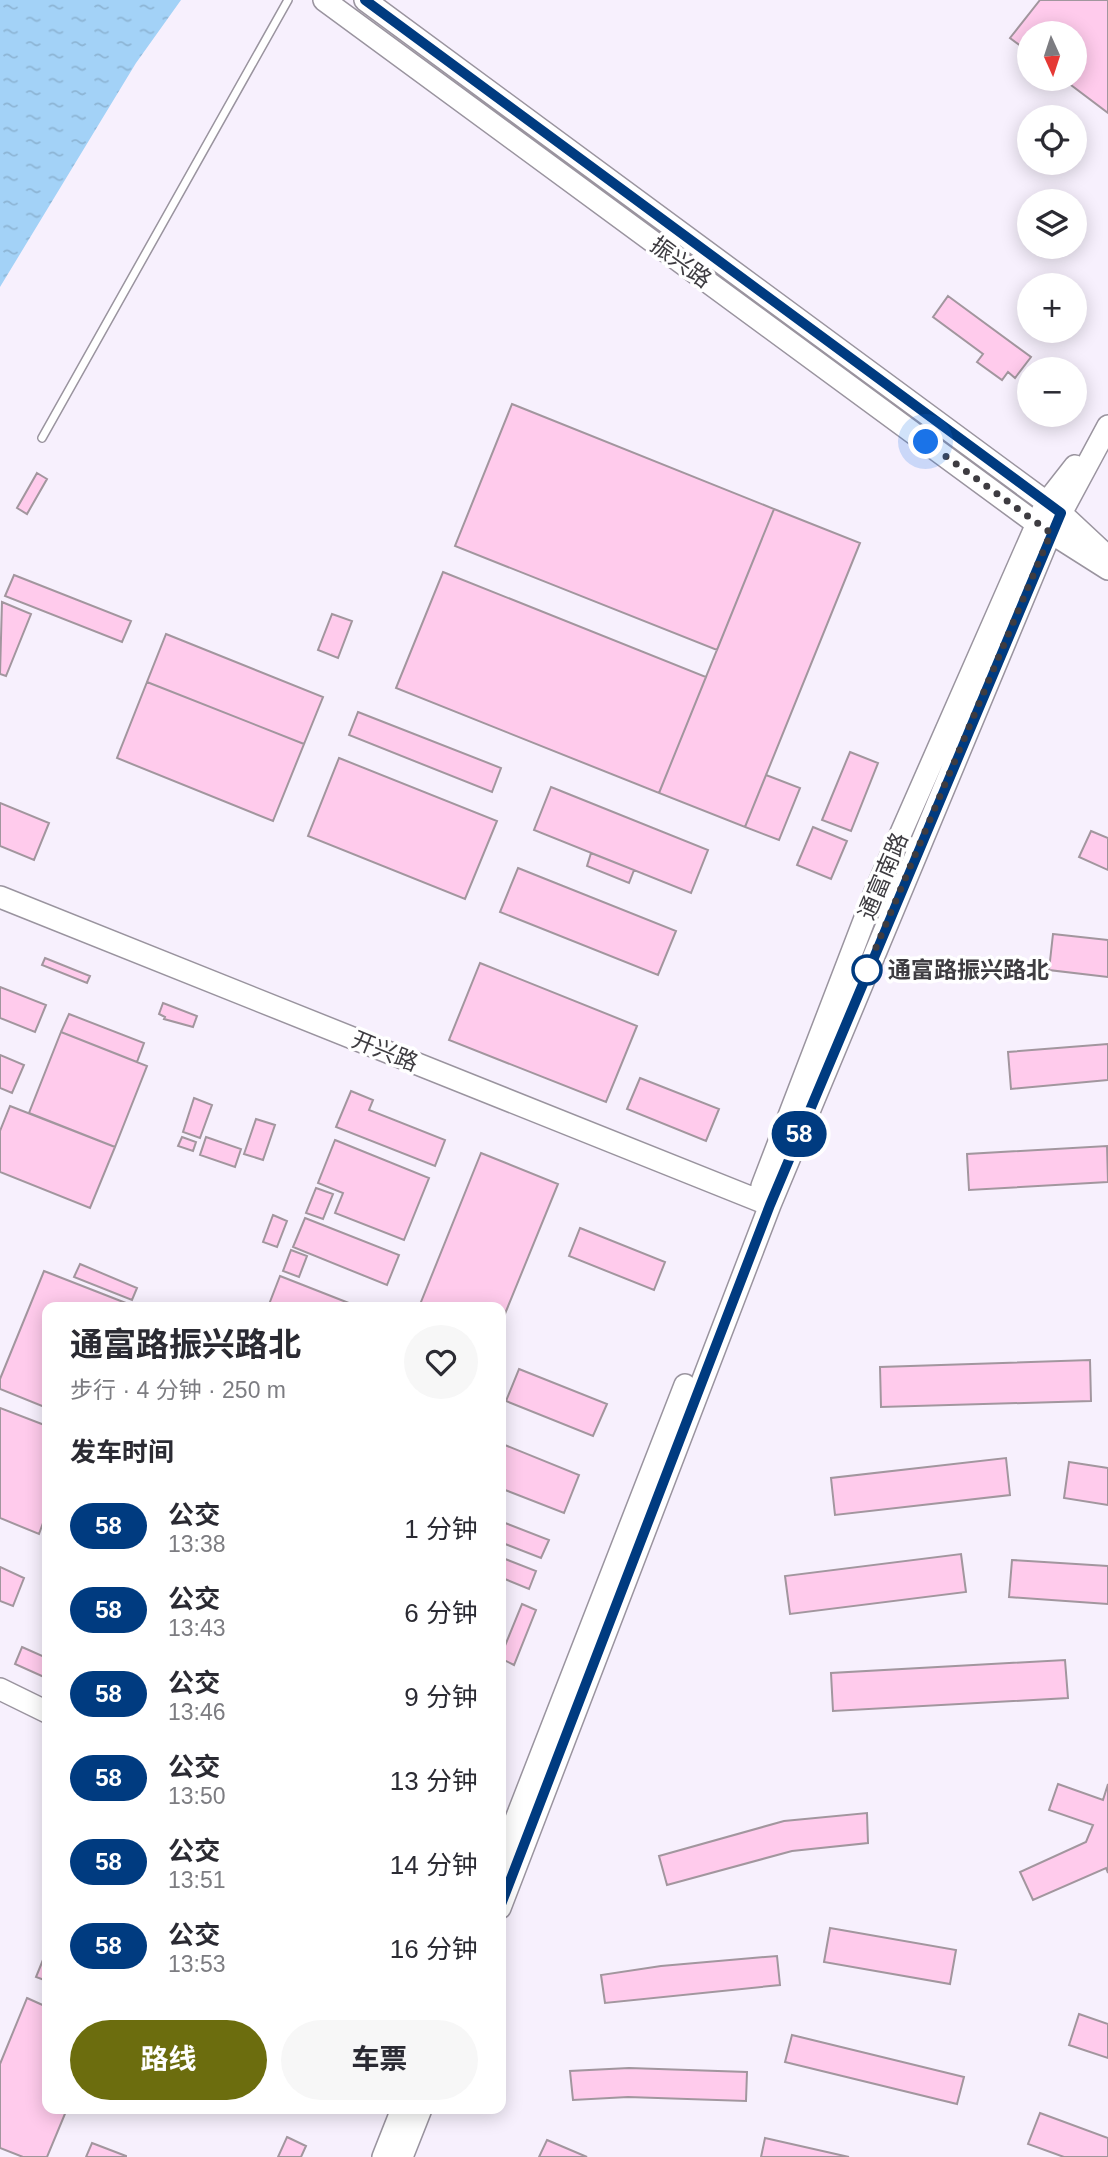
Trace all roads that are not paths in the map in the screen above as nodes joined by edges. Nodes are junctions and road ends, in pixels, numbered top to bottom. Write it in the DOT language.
graph roads {
  1 [pos="288,0"];
  2 [pos="324,0"];
  3 [pos="365,0"];
  4 [pos="352,8"];
  5 [pos="1108,425"];
  6 [pos="42,438"];
  7 [pos="1049,518"];
  8 [pos="1108,557"];
  9 [pos="1108,569"];
  10 [pos="0,897"];
  11 [pos="763,1202"];
  12 [pos="0,1689"];
  13 [pos="42,1710"];
  14 [pos="506,1845"];
  15 [pos="506,1892"];
  16 [pos="402,2114"];
  17 [pos="419,2114"];
  18 [pos="399,2156"];
  1 -- 6 [label="lane"];
  2 -- 4 [label="main road, 振兴路"];
  3 -- 7 [label="main road, 振兴路"];
  4 -- 7 [label="main road, 振兴路"];
  5 -- 7 [label="main road, 通富南路"];
  7 -- 8 [label="main road"];
  7 -- 9 [label="main road"];
  7 -- 11 [label="main road, 通富南路"];
  10 -- 11 [label="main road, 开兴路"];
  11 -- 14 [label="main road, 通富南路"];
  11 -- 15 [label="main road, 通富南路"];
  12 -- 13 [label="main road"];
  16 -- 18 [label="main road"];
  17 -- 18 [label="main road"];
}
